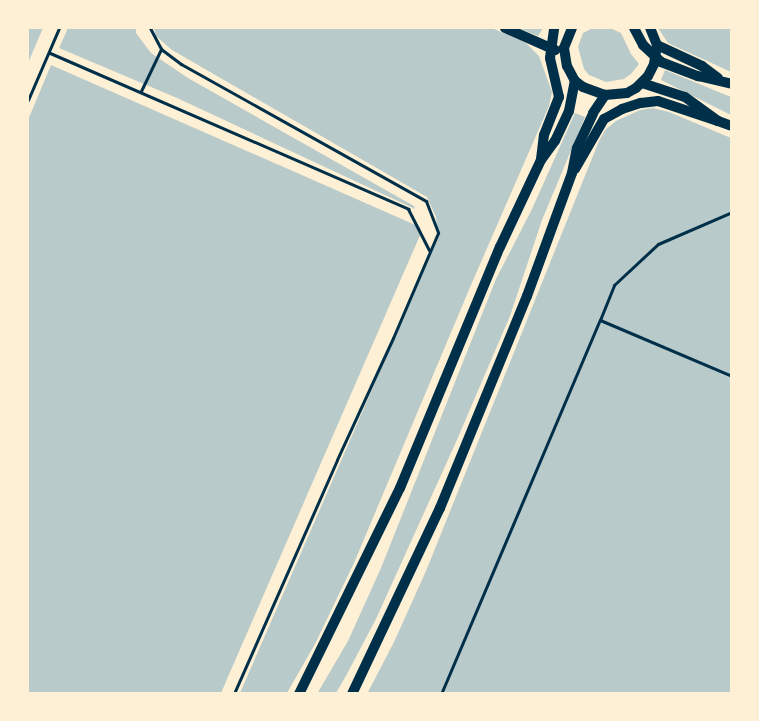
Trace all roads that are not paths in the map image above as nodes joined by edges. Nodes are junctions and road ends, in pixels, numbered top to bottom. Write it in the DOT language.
graph roads {
  1 [pos="505,28"];
  2 [pos="554,28"];
  3 [pos="572,28"];
  4 [pos="634,28"];
  5 [pos="650,28"];
  6 [pos="657,45"];
  7 [pos="550,48"];
  8 [pos="564,54"];
  9 [pos="656,58"];
  10 [pos="719,79"];
  11 [pos="575,81"];
  12 [pos="642,83"];
  13 [pos="732,84"];
  14 [pos="605,95"];
  15 [pos="718,121"];
  16 [pos="732,126"];
  17 [pos="541,160"];
  18 [pos="572,173"];
  19 [pos="299,694"];
  20 [pos="352,694"];
  1 -- 7 [label="main road"];
  2 -- 7 [label="main road"];
  3 -- 8 [label="main road"];
  4 -- 9 [label="main road"];
  5 -- 6 [label="main road"];
  6 -- 9 [label="main road"];
  6 -- 10 [label="main road"];
  7 -- 8 [label="main road"];
  7 -- 17 [label="main road"];
  8 -- 11 [label="main road"];
  9 -- 10 [label="main road"];
  9 -- 12 [label="main road"];
  10 -- 13 [label="main road"];
  11 -- 14 [label="main road"];
  11 -- 17 [label="main road"];
  12 -- 14 [label="main road"];
  12 -- 15 [label="main road"];
  14 -- 18 [label="main road"];
  15 -- 16 [label="main road"];
  15 -- 18 [label="main road"];
  17 -- 19 [label="main road"];
  18 -- 20 [label="main road"];
}
